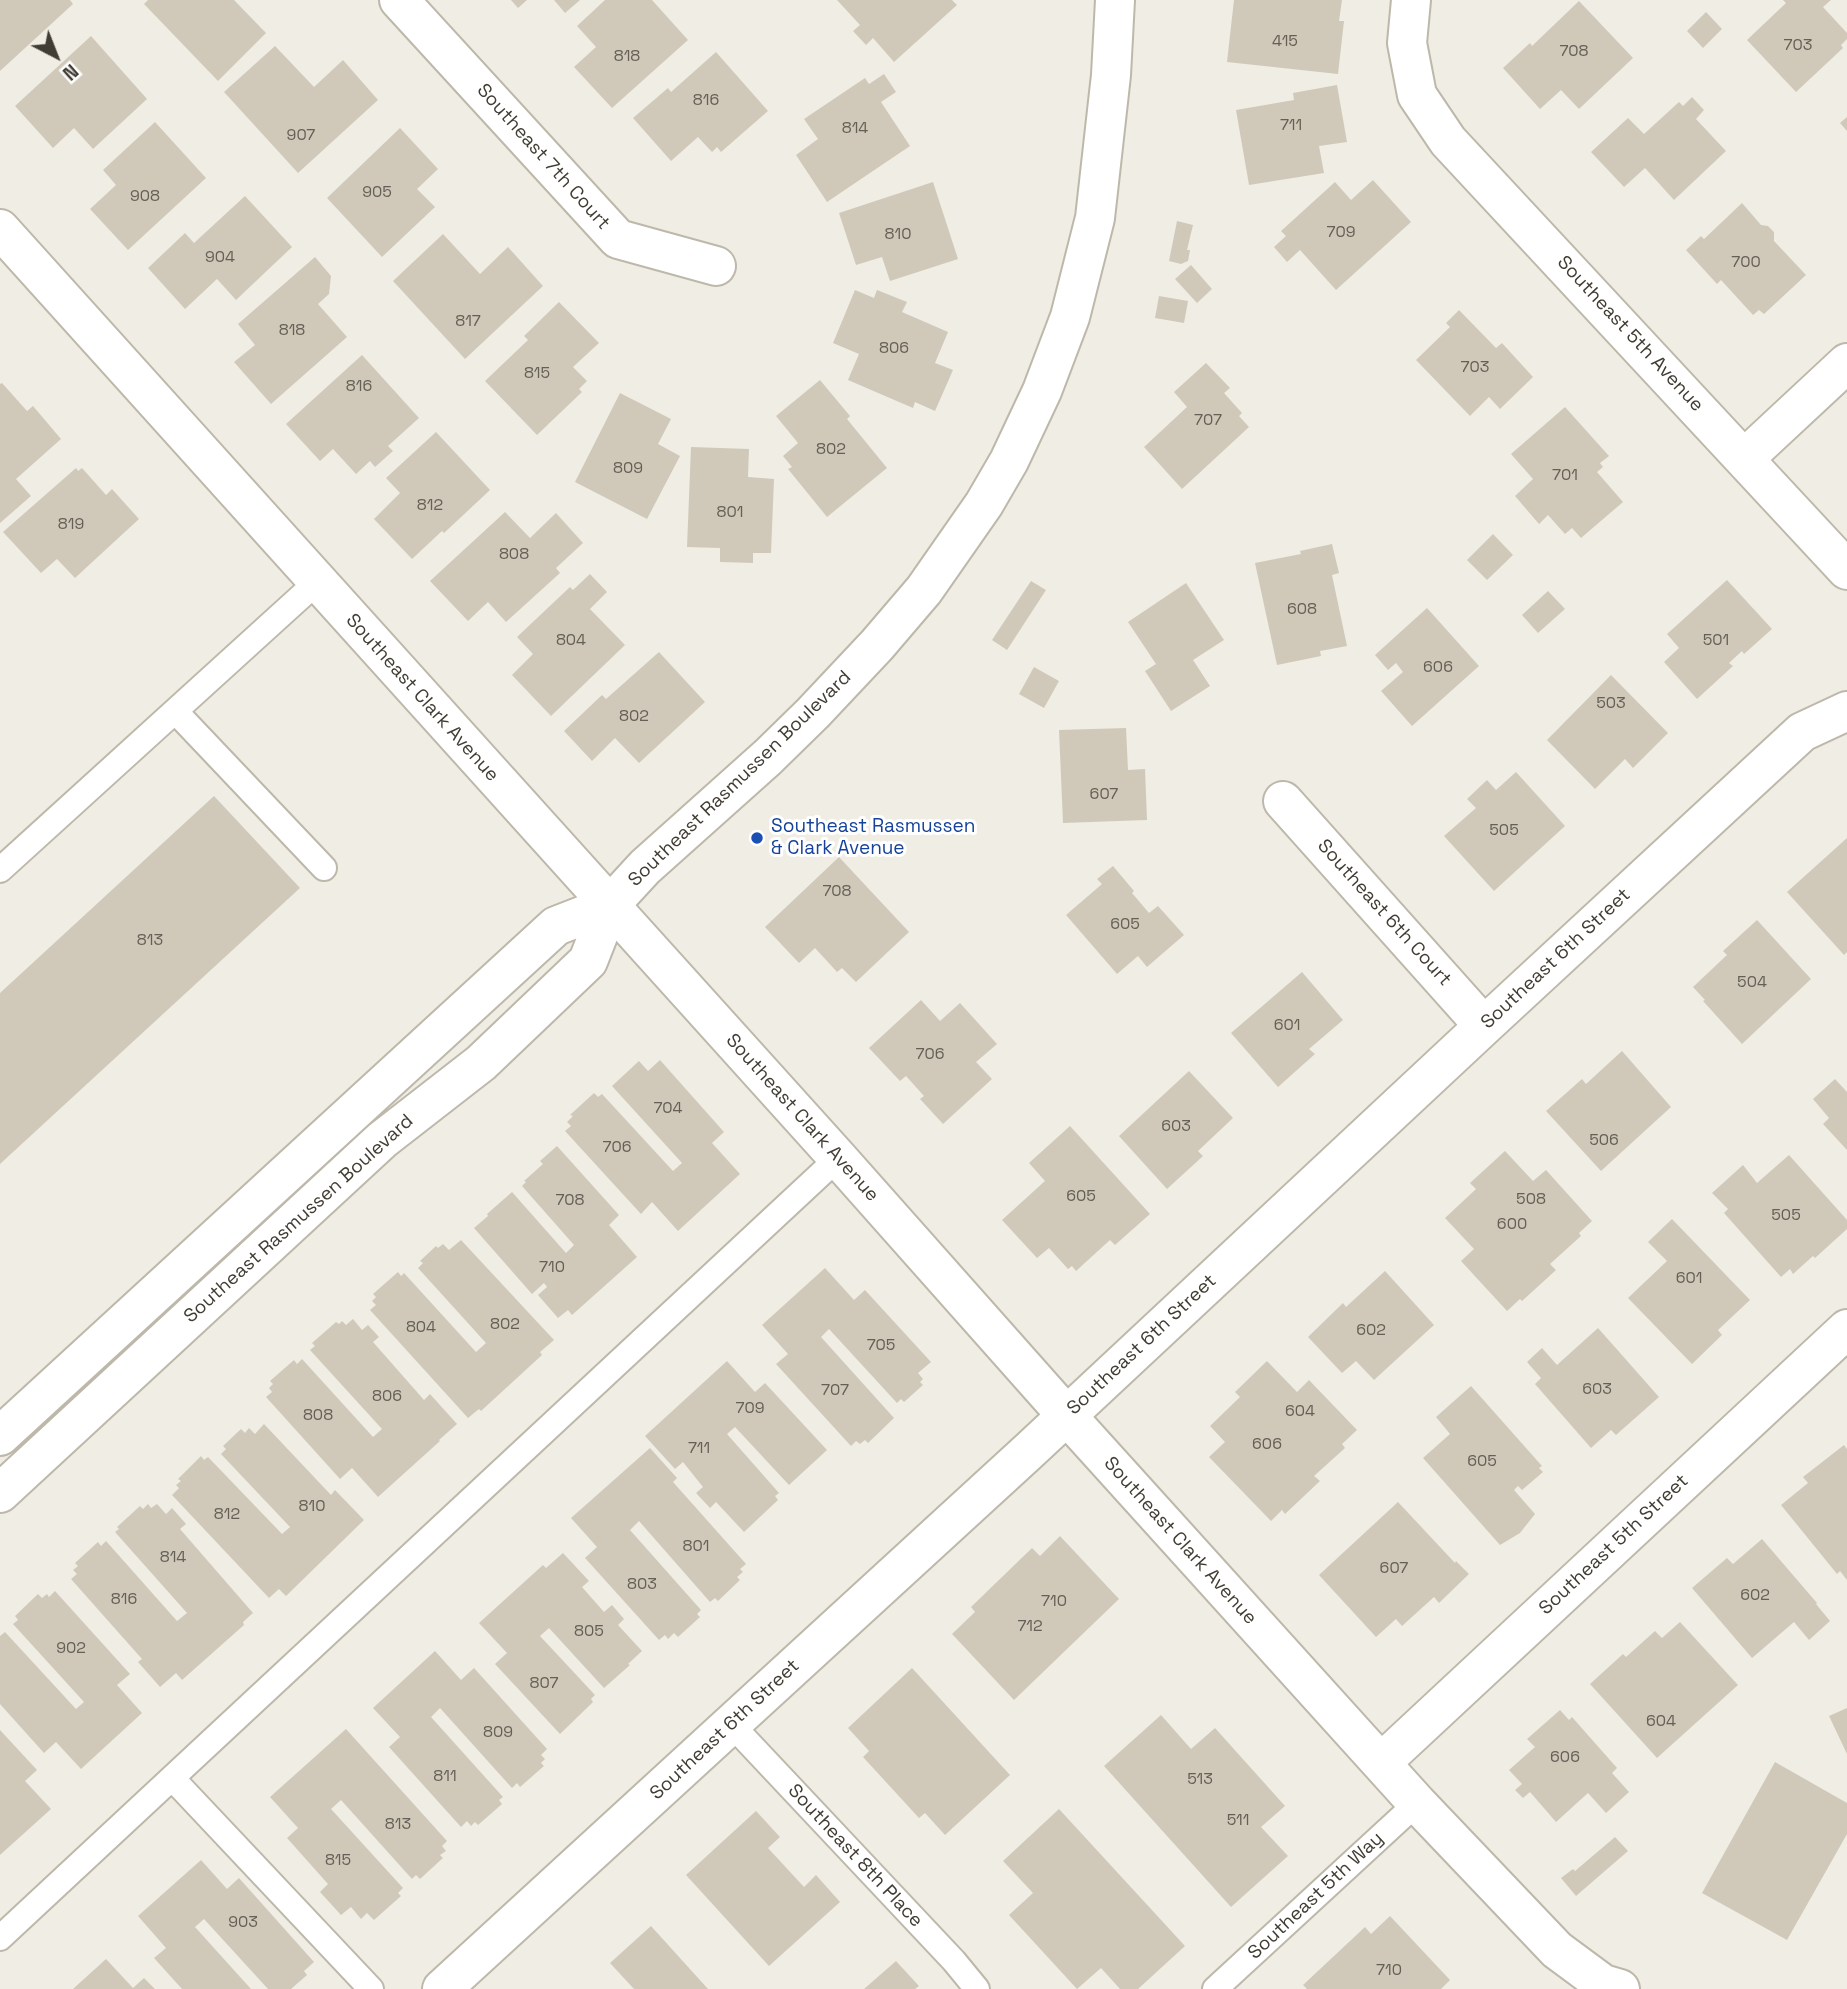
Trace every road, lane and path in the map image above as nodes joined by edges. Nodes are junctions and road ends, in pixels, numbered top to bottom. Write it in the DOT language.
graph roads {
  1 [pos="399,0"];
  2 [pos="1115,0"];
  3 [pos="1411,0"];
  4 [pos="0,229"];
  5 [pos="716,267"];
  6 [pos="1847,363"];
  7 [pos="1745,458"];
  8 [pos="1847,570"];
  9 [pos="317,582"];
  10 [pos="175,710"];
  11 [pos="1847,711"];
  12 [pos="1283,801"];
  13 [pos="324,868"];
  14 [pos="0,870"];
  15 [pos="610,905"];
  16 [pos="1484,1026"];
  17 [pos="838,1158"];
  18 [pos="1847,1329"];
  19 [pos="1066,1416"];
  20 [pos="0,1436"];
  21 [pos="0,1493"];
  22 [pos="731,1724"];
  23 [pos="1381,1762"];
  24 [pos="172,1778"];
  25 [pos="1417,1803"];
  26 [pos="0,1938"];
  27 [pos="371,1989"];
  28 [pos="442,1989"];
  29 [pos="977,1989"];
  30 [pos="1216,1989"];
  31 [pos="1620,1989"];
  1 -- 5 [label="street, Southeast 7th Court"];
  2 -- 15 [label="street, Southeast Rasmussen Boulevard"];
  3 -- 7 [label="street, Southeast 5th Avenue"];
  4 -- 9 [label="street, Southeast Clark Avenue"];
  6 -- 7 [label="street"];
  7 -- 8 [label="street, Southeast 5th Avenue"];
  9 -- 10 [label="lane"];
  9 -- 15 [label="street, Southeast Clark Avenue"];
  10 -- 13 [label="lane"];
  10 -- 14 [label="lane"];
  11 -- 16 [label="street, Southeast 6th Street"];
  12 -- 16 [label="street, Southeast 6th Court"];
  15 -- 17 [label="street, Southeast Clark Avenue"];
  15 -- 20 [label="street, Southeast Rasmussen Boulevard"];
  15 -- 21 [label="street, Southeast Rasmussen Boulevard"];
  16 -- 19 [label="street, Southeast 6th Street"];
  17 -- 19 [label="street, Southeast Clark Avenue"];
  17 -- 24 [label="lane"];
  18 -- 23 [label="street, Southeast 5th Street"];
  19 -- 22 [label="street, Southeast 6th Street"];
  19 -- 23 [label="street, Southeast Clark Avenue"];
  22 -- 28 [label="street, Southeast 6th Street"];
  22 -- 29 [label="lane, Southeast 8th Place"];
  23 -- 25 [label="street, Southeast Clark Avenue"];
  24 -- 26 [label="lane"];
  24 -- 27 [label="lane"];
  25 -- 30 [label="lane, Southeast 5th Way"];
  25 -- 31 [label="street, Southeast Clark Avenue"];
}
